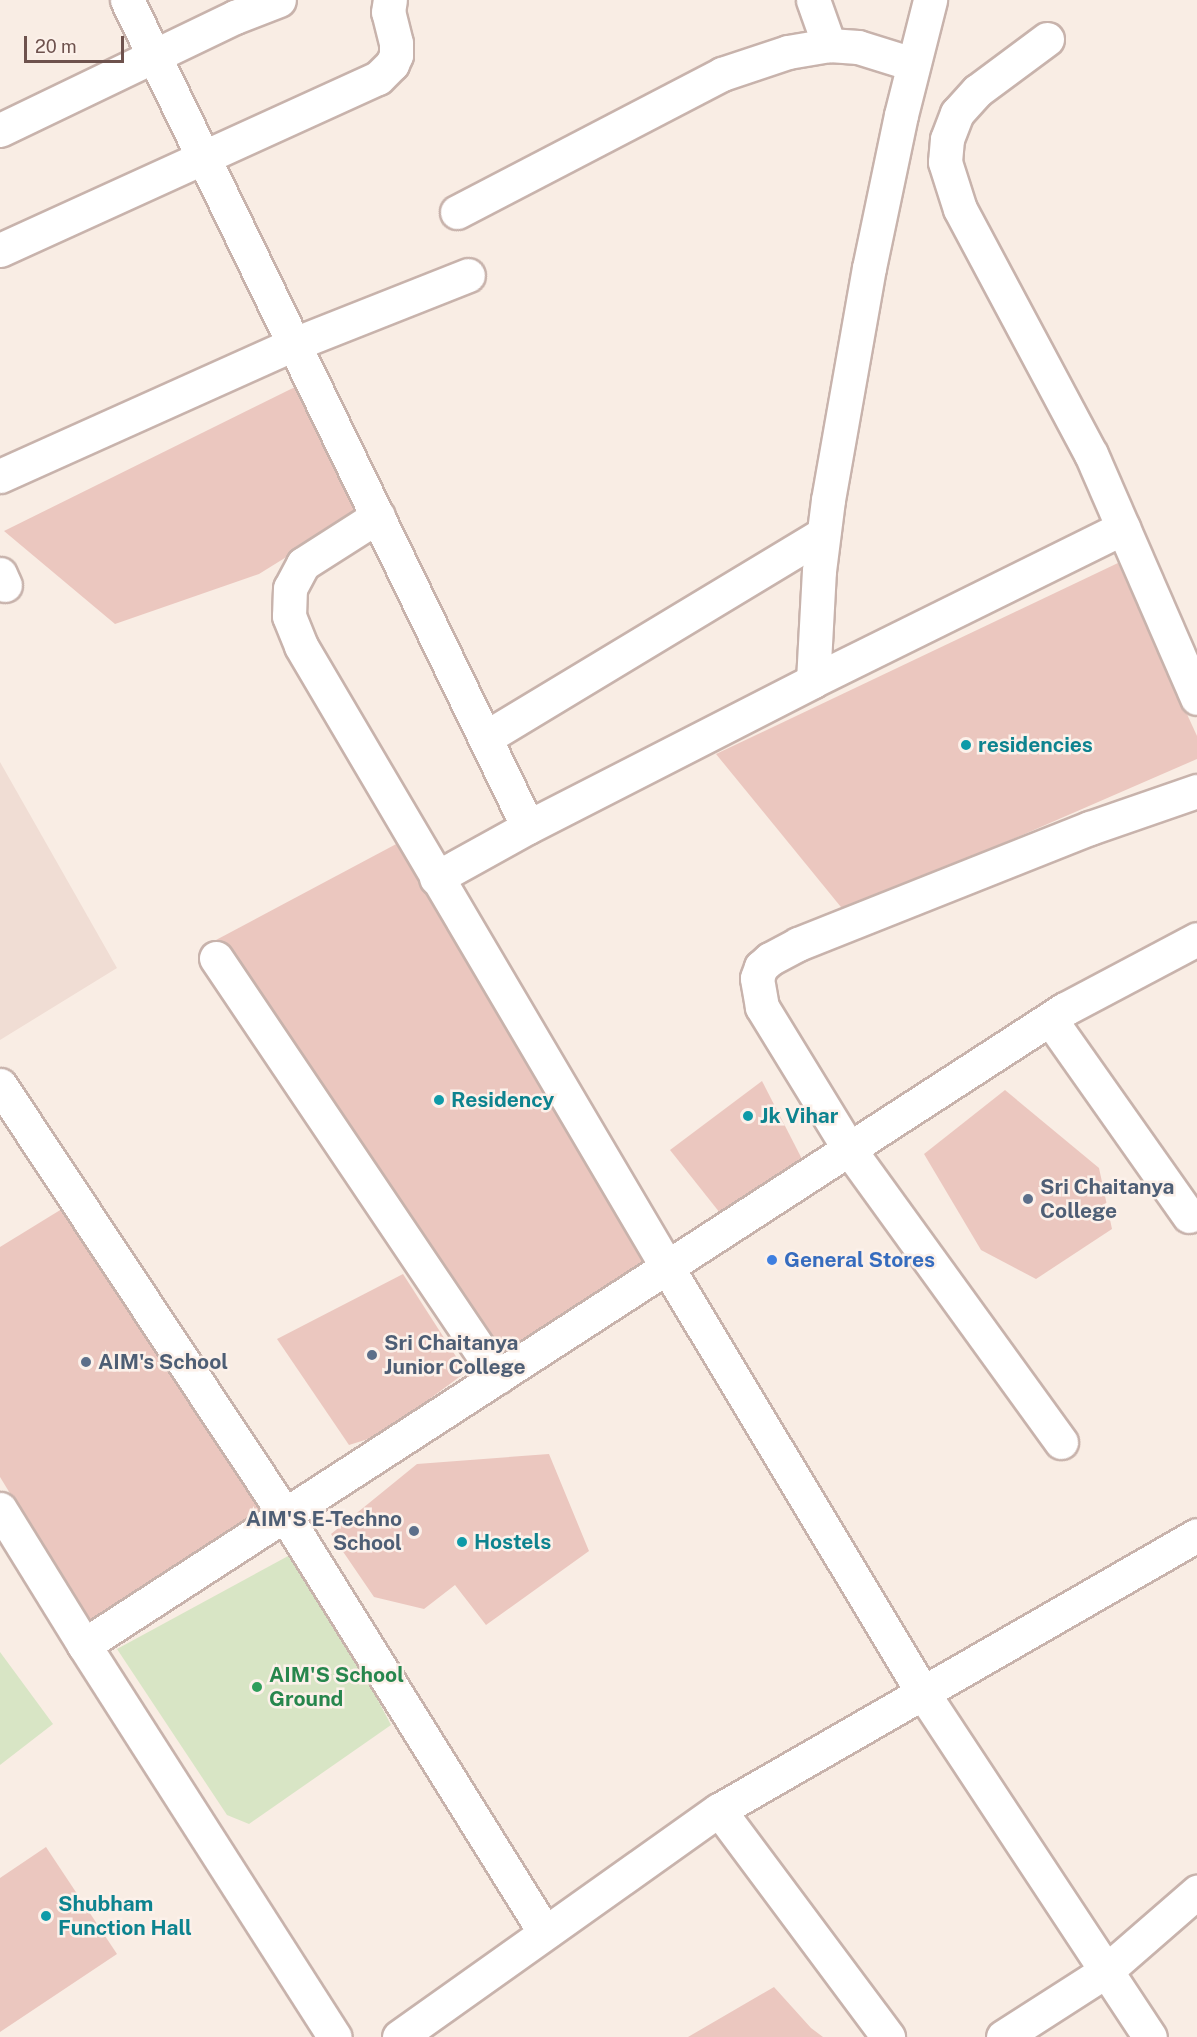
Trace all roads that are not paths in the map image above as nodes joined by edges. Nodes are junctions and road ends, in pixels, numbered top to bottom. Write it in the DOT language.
graph roads {
  1 [pos="128,0"];
  2 [pos="279,0"];
  3 [pos="390,0"];
  4 [pos="813,0"];
  5 [pos="930,0"];
  6 [pos="1047,39"];
  7 [pos="829,45"];
  8 [pos="154,55"];
  9 [pos="913,64"];
  10 [pos="0,130"];
  11 [pos="204,158"];
  12 [pos="457,212"];
  13 [pos="0,250"];
  14 [pos="468,275"];
  15 [pos="294,344"];
  16 [pos="0,476"];
  17 [pos="378,516"];
  18 [pos="1123,528"];
  19 [pos="823,534"];
  20 [pos="813,681"];
  21 [pos="1197,698"];
  22 [pos="485,738"];
  23 [pos="1197,790"];
  24 [pos="528,827"];
  25 [pos="436,878"];
  26 [pos="1197,939"];
  27 [pos="216,958"];
  28 [pos="1050,1018"];
  29 [pos="0,1085"];
  30 [pos="849,1149"];
  31 [pos="1189,1216"];
  32 [pos="667,1267"];
  33 [pos="498,1377"];
  34 [pos="1061,1442"];
  35 [pos="0,1509"];
  36 [pos="285,1515"];
  37 [pos="1197,1535"];
  38 [pos="84,1645"];
  39 [pos="923,1693"];
  40 [pos="719,1810"];
  41 [pos="1197,1892"];
  42 [pos="545,1933"];
  43 [pos="1106,1971"];
  44 [pos="335,2037"];
  45 [pos="399,2037"];
  46 [pos="888,2037"];
  47 [pos="1004,2037"];
  48 [pos="1149,2037"];
  1 -- 8 [label="street"];
  2 -- 8 [label="street"];
  3 -- 11 [label="street"];
  4 -- 7 [label="street"];
  5 -- 9 [label="street"];
  6 -- 18 [label="street"];
  7 -- 9 [label="street"];
  7 -- 12 [label="street"];
  8 -- 10 [label="street"];
  8 -- 11 [label="street"];
  9 -- 19 [label="street"];
  11 -- 13 [label="street"];
  11 -- 15 [label="street"];
  14 -- 15 [label="street"];
  15 -- 16 [label="street"];
  15 -- 17 [label="street"];
  17 -- 22 [label="street"];
  17 -- 25 [label="street"];
  18 -- 20 [label="street"];
  18 -- 21 [label="street"];
  19 -- 20 [label="street"];
  19 -- 22 [label="street"];
  20 -- 24 [label="street"];
  22 -- 24 [label="street"];
  23 -- 30 [label="street"];
  24 -- 25 [label="street"];
  25 -- 32 [label="street"];
  26 -- 28 [label="street"];
  27 -- 33 [label="street"];
  28 -- 30 [label="street"];
  28 -- 31 [label="street"];
  29 -- 36 [label="street"];
  30 -- 32 [label="street"];
  30 -- 34 [label="street"];
  32 -- 33 [label="street"];
  32 -- 39 [label="street"];
  33 -- 36 [label="street"];
  35 -- 38 [label="street"];
  36 -- 38 [label="street"];
  36 -- 42 [label="street"];
  37 -- 39 [label="street"];
  38 -- 44 [label="street"];
  39 -- 40 [label="street"];
  39 -- 43 [label="street"];
  40 -- 42 [label="street"];
  40 -- 46 [label="street"];
  41 -- 43 [label="street"];
  42 -- 45 [label="street"];
  43 -- 47 [label="street"];
  43 -- 48 [label="street"];
}
